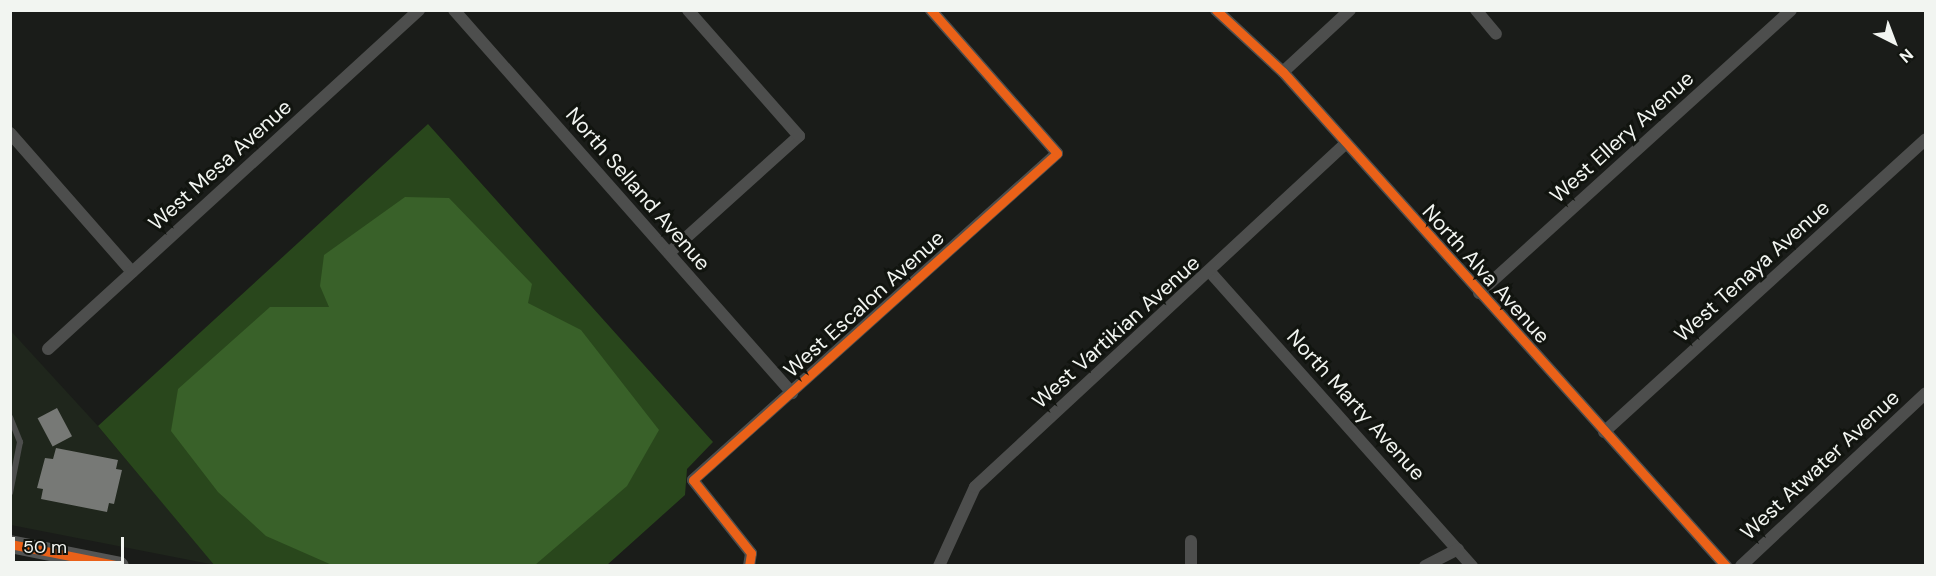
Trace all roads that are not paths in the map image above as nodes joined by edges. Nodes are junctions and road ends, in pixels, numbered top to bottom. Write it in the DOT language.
graph roads {
  1 [pos="419,10"];
  2 [pos="454,10"];
  3 [pos="688,10"];
  4 [pos="931,10"];
  5 [pos="1216,10"];
  6 [pos="1350,10"];
  7 [pos="1476,10"];
  8 [pos="1791,10"];
  9 [pos="1496,34"];
  10 [pos="1282,72"];
  11 [pos="10,133"];
  12 [pos="1926,139"];
  13 [pos="1344,145"];
  14 [pos="669,253"];
  15 [pos="132,272"];
  16 [pos="1210,272"];
  17 [pos="1479,293"];
  18 [pos="48,349"];
  19 [pos="792,393"];
  20 [pos="1926,393"];
  21 [pos="10,417"];
  22 [pos="1604,432"];
  23 [pos="10,493"];
  24 [pos="1191,541"];
  25 [pos="10,544"];
  26 [pos="1458,549"];
  27 [pos="750,559"];
  28 [pos="120,566"];
  29 [pos="939,566"];
  30 [pos="1191,566"];
  31 [pos="1425,566"];
  32 [pos="1472,566"];
  33 [pos="1726,566"];
  34 [pos="1741,566"];
  1 -- 15 [label="street, West Mesa Avenue"];
  2 -- 14 [label="street, North Selland Avenue"];
  3 -- 14 [label="street"];
  4 -- 19 [label="street, West Escalon Avenue"];
  5 -- 10 [label="street, North Alva Avenue"];
  6 -- 10 [label="street"];
  7 -- 9 [label="street"];
  8 -- 17 [label="street, West Ellery Avenue"];
  10 -- 13 [label="street, North Alva Avenue"];
  11 -- 15 [label="street"];
  12 -- 22 [label="street, West Tenaya Avenue"];
  13 -- 16 [label="street, West Vartikian Avenue"];
  13 -- 17 [label="street, North Alva Avenue"];
  14 -- 19 [label="street, North Selland Avenue"];
  15 -- 18 [label="street, West Mesa Avenue"];
  16 -- 26 [label="street, North Marty Avenue"];
  16 -- 29 [label="street, West Vartikian Avenue"];
  17 -- 22 [label="street, North Alva Avenue"];
  19 -- 27 [label="street, West Escalon Avenue"];
  20 -- 34 [label="street, West Atwater Avenue"];
  21 -- 23 [label="lane"];
  22 -- 33 [label="street, North Alva Avenue"];
  24 -- 30 [label="street"];
  25 -- 28 [label="main road"];
  26 -- 31 [label="street"];
  26 -- 32 [label="street, North Marty Avenue"];
}
